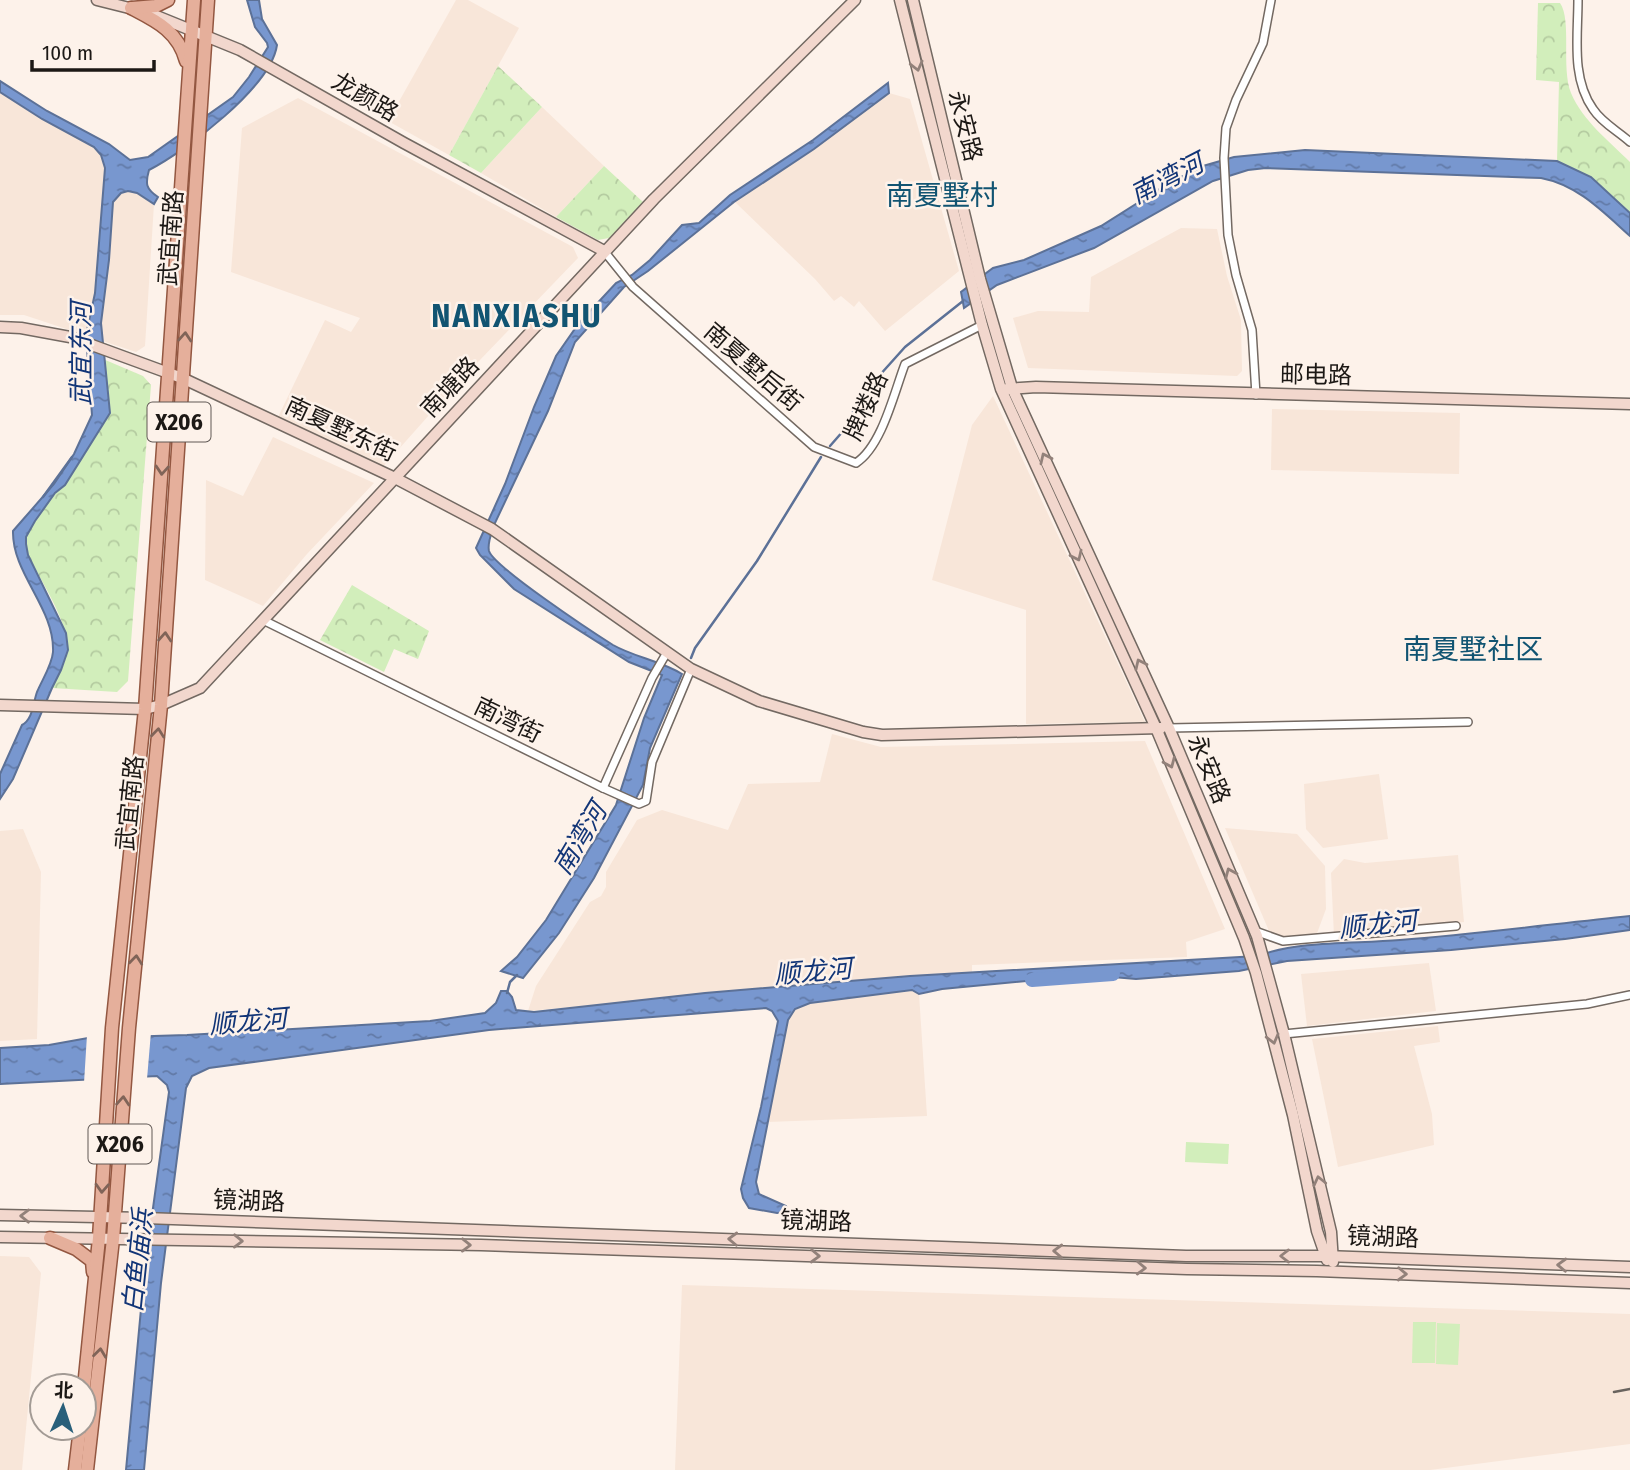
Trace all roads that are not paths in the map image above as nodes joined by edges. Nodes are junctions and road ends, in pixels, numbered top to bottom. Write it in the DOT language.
graph roads {
  1 [pos="97,0"];
  2 [pos="168,0"];
  3 [pos="194,0"];
  4 [pos="208,0"];
  5 [pos="855,0"];
  6 [pos="900,0"];
  7 [pos="913,0"];
  8 [pos="1271,0"];
  9 [pos="1578,0"];
  10 [pos="131,8"];
  11 [pos="192,29"];
  12 [pos="206,34"];
  13 [pos="189,72"];
  14 [pos="1630,142"];
  15 [pos="604,251"];
  16 [pos="976,281"];
  17 [pos="984,308"];
  18 [pos="982,325"];
  19 [pos="0,327"];
  20 [pos="169,373"];
  21 [pos="182,378"];
  22 [pos="1006,388"];
  23 [pos="1256,395"];
  24 [pos="1630,404"];
  25 [pos="856,463"];
  26 [pos="395,478"];
  27 [pos="263,620"];
  28 [pos="664,657"];
  29 [pos="691,669"];
  30 [pos="0,705"];
  31 [pos="161,705"];
  32 [pos="145,709"];
  33 [pos="1468,722"];
  34 [pos="1156,728"];
  35 [pos="1169,728"];
  36 [pos="603,788"];
  37 [pos="1456,926"];
  38 [pos="1256,933"];
  39 [pos="1630,995"];
  40 [pos="1284,1034"];
  41 [pos="0,1215"];
  42 [pos="100,1217"];
  43 [pos="115,1218"];
  44 [pos="0,1237"];
  45 [pos="50,1238"];
  46 [pos="99,1238"];
  47 [pos="113,1239"];
  48 [pos="1329,1256"];
  49 [pos="1630,1267"];
  50 [pos="1334,1272"];
  51 [pos="1630,1283"];
  52 [pos="95,1286"];
  53 [pos="86,1372"];
  54 [pos="78,1442"];
  55 [pos="75,1470"];
  56 [pos="87,1470"];
  1 -- 10 [label="street, 龙颜路"];
  2 -- 10 [label="main road"];
  3 -- 11 [label="main road, X206"];
  4 -- 12 [label="main road, X206"];
  5 -- 15 [label="street, 南塘路"];
  6 -- 16 [label="street, 永安路, one-way"];
  7 -- 16 [label="street, 永安路"];
  8 -- 23 [label="street"];
  9 -- 14 [label="street"];
  10 -- 11 [label="street, 龙颜路"];
  10 -- 13 [label="main road"];
  11 -- 12 [label="street, 龙颜路"];
  11 -- 13 [label="main road, X206"];
  12 -- 15 [label="street, 龙颜路"];
  21 -- 12 [label="main road, 武宜南路 / X206, one-way"];
  13 -- 20 [label="main road, 武宜南路 / X206"];
  15 -- 25 [label="street, 南夏墅后街"];
  15 -- 26 [label="street, 南塘路"];
  16 -- 17 [label="street, 永安路"];
  17 -- 18 [label="street, 永安路"];
  17 -- 22 [label="street, 永安路"];
  18 -- 22 [label="street, 永安路"];
  18 -- 25 [label="street, 牌楼路"];
  19 -- 20 [label="street, 南夏墅东街"];
  20 -- 21 [label="street, 南夏墅东街"];
  20 -- 32 [label="main road, 武宜南路 / X206, one-way"];
  21 -- 26 [label="street, 南夏墅东街"];
  31 -- 21 [label="main road, 武宜南路 / X206, one-way"];
  22 -- 23 [label="street, 邮电路"];
  22 -- 34 [label="street, 永安路, one-way"];
  35 -- 22 [label="street, 永安路, one-way"];
  23 -- 24 [label="street, 邮电路"];
  26 -- 27 [label="street, 南塘路"];
  26 -- 28 [label="street, 南夏墅东街"];
  27 -- 31 [label="street, 南塘路"];
  27 -- 36 [label="street, 南湾街"];
  28 -- 29 [label="street, 南夏墅东街"];
  28 -- 36 [label="street"];
  29 -- 34 [label="street, 南夏墅东街"];
  29 -- 36 [label="street, 南湾街"];
  30 -- 32 [label="street, 南塘路"];
  31 -- 32 [label="street, 南塘路"];
  43 -- 31 [label="main road, 武宜南路 / X206, one-way"];
  32 -- 42 [label="main road, 武宜南路 / X206, one-way"];
  33 -- 35 [label="street"];
  34 -- 35 [label="street, 南夏墅东街"];
  34 -- 48 [label="street, 永安路, one-way"];
  38 -- 35 [label="street, 永安路, one-way"];
  37 -- 38 [label="street"];
  38 -- 40 [label="street, 永安路"];
  39 -- 40 [label="street"];
  48 -- 40 [label="street, 永安路, one-way"];
  42 -- 41 [label="street, 镜湖路, one-way"];
  42 -- 43 [label="street, 镜湖路"];
  42 -- 46 [label="main road, 武宜南路 / X206"];
  43 -- 47 [label="main road, 武宜南路 / X206"];
  48 -- 43 [label="street, 镜湖路, one-way"];
  44 -- 45 [label="street, 镜湖路"];
  45 -- 46 [label="street, 镜湖路"];
  45 -- 52 [label="main road"];
  46 -- 47 [label="street, 镜湖路"];
  46 -- 52 [label="main road, 武宜南路 / X206"];
  47 -- 50 [label="street, 镜湖路, one-way"];
  56 -- 47 [label="main road, 武宜南路 / X206, one-way"];
  49 -- 48 [label="street, 镜湖路, one-way"];
  48 -- 50 [label="street, 永安路"];
  50 -- 51 [label="street, 镜湖路, one-way"];
  52 -- 53 [label="main road, 武宜南路 / X206"];
  54 -- 55 [label="main road"];
}
